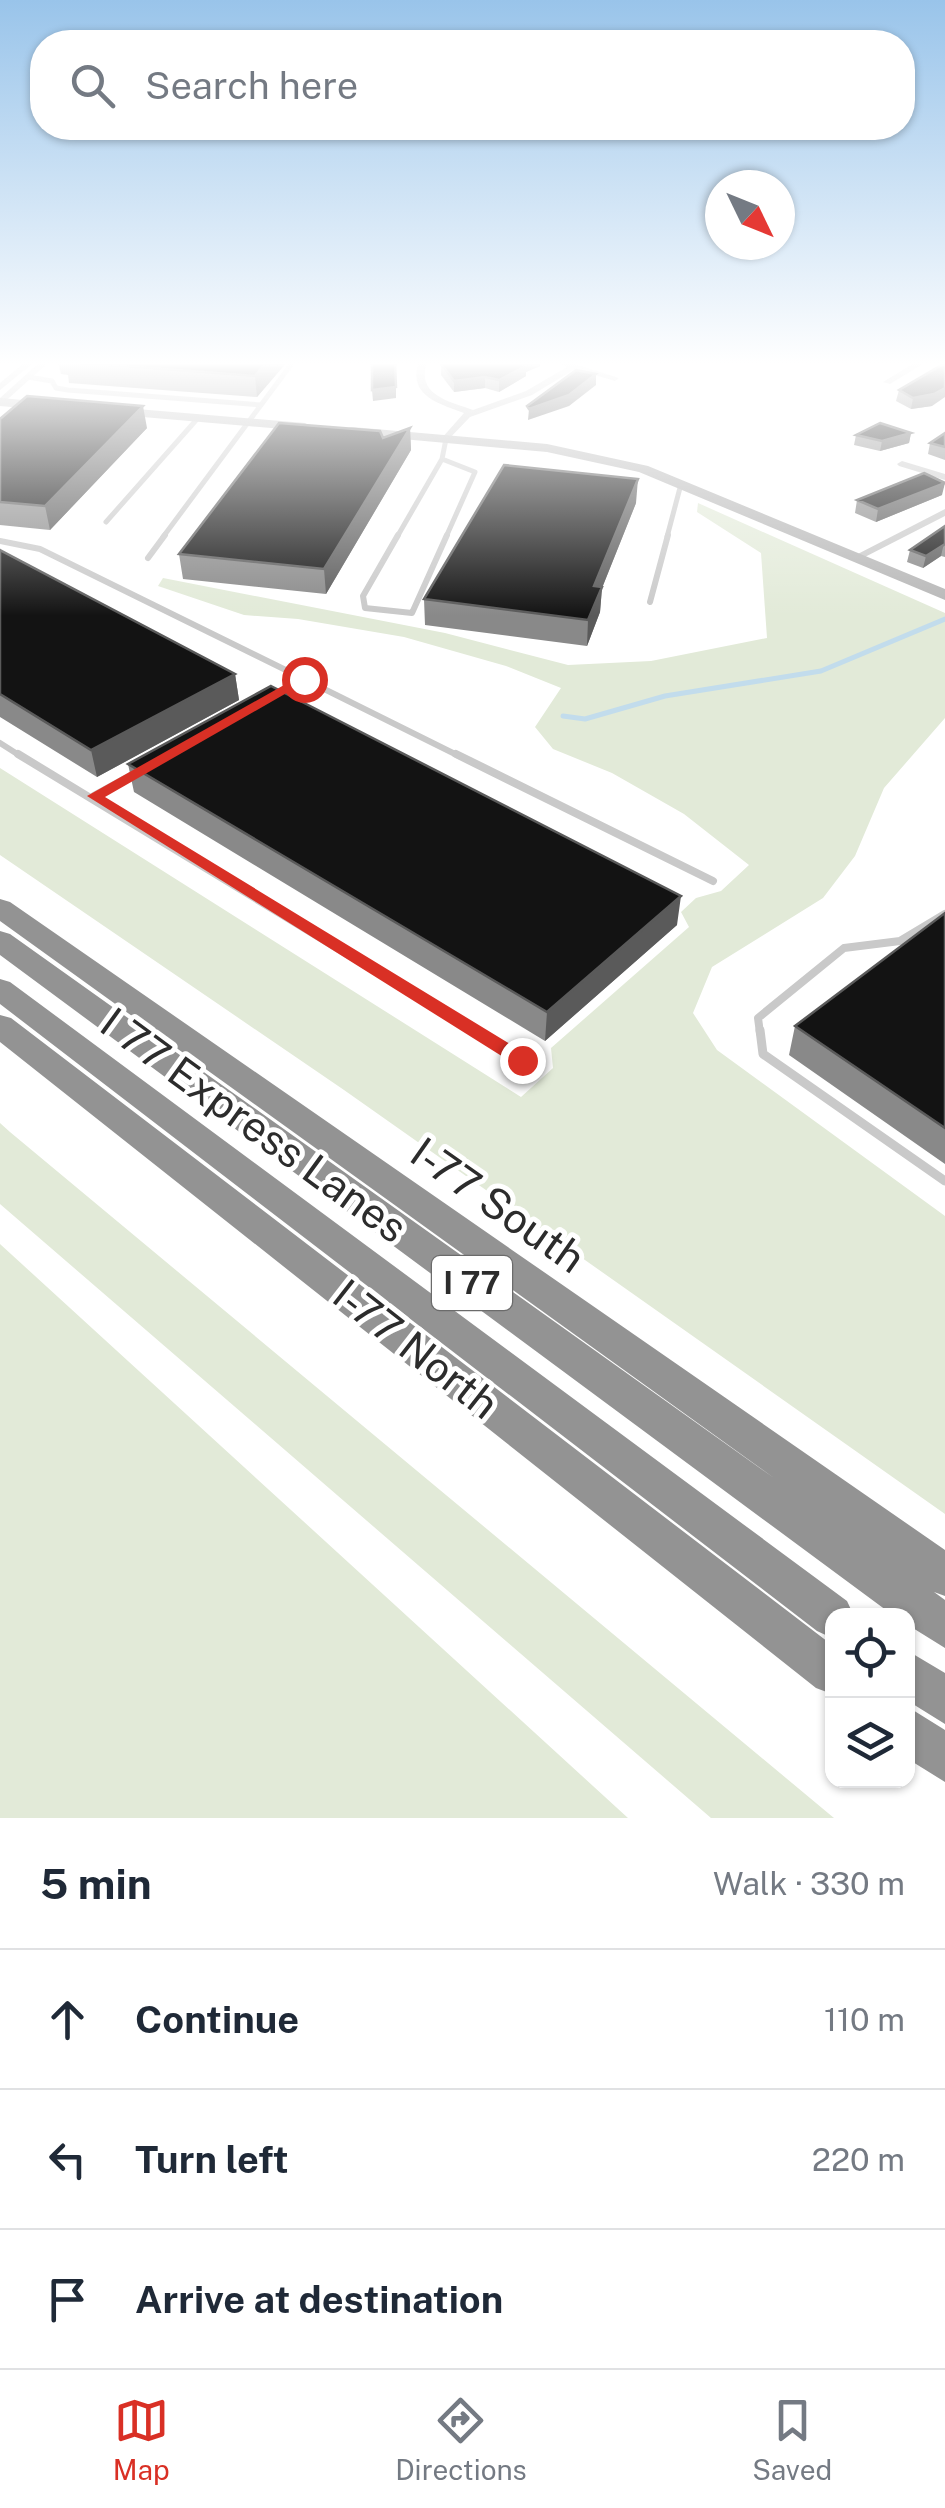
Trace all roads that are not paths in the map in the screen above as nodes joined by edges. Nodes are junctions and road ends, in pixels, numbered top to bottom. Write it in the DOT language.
graph roads {
  1 [pos="172,447"];
  2 [pos="228,447"];
  3 [pos="444,447"];
  4 [pos="518,447"];
  5 [pos="442,458"];
  6 [pos="902,464"];
  7 [pos="945,477"];
  8 [pos="681,484"];
  9 [pos="945,512"];
  10 [pos="106,522"];
  11 [pos="0,541"];
  12 [pos="148,558"];
  13 [pos="855,558"];
  14 [pos="945,595"];
  15 [pos="650,602"];
  16 [pos="304,679"];
  17 [pos="265,701"];
  18 [pos="0,743"];
  19 [pos="146,768"];
  20 [pos="94,796"];
  21 [pos="713,882"];
  22 [pos="0,908"];
  23 [pos="945,914"];
  24 [pos="0,940"];
  25 [pos="0,989"];
  26 [pos="0,1026"];
  27 [pos="522,1060"];
  28 [pos="945,1181"];
  29 [pos="945,1575"];
  30 [pos="825,1611"];
  31 [pos="945,1626"];
  32 [pos="825,1667"];
  33 [pos="915,1678"];
  34 [pos="945,1701"];
  35 [pos="915,1735"];
  36 [pos="945,1759"];
  1 -- 10 [label="lane"];
  2 -- 12 [label="lane"];
  3 -- 5 [label="lane"];
  4 -- 8 [label="main road"];
  5 -- 5 [label="lane"];
  6 -- 7 [label="street"];
  8 -- 13 [label="main road"];
  8 -- 15 [label="lane"];
  9 -- 13 [label="street"];
  11 -- 16 [label="lane"];
  13 -- 14 [label="main road"];
  16 -- 17 [label="lane"];
  16 -- 21 [label="lane"];
  18 -- 20 [label="lane"];
  19 -- 20 [label="lane"];
  20 -- 27 [label="lane"];
  22 -- 29 [label="highway, I-77 South / I 77"];
  23 -- 28 [label="lane"];
  24 -- 31 [label="highway, I 77 Express Lanes / I 77"];
  25 -- 30 [label="highway, I 77 Express Lanes / I 77"];
  26 -- 32 [label="highway, I-77 North / I 77"];
  33 -- 34 [label="highway"];
  35 -- 36 [label="highway"];
}
